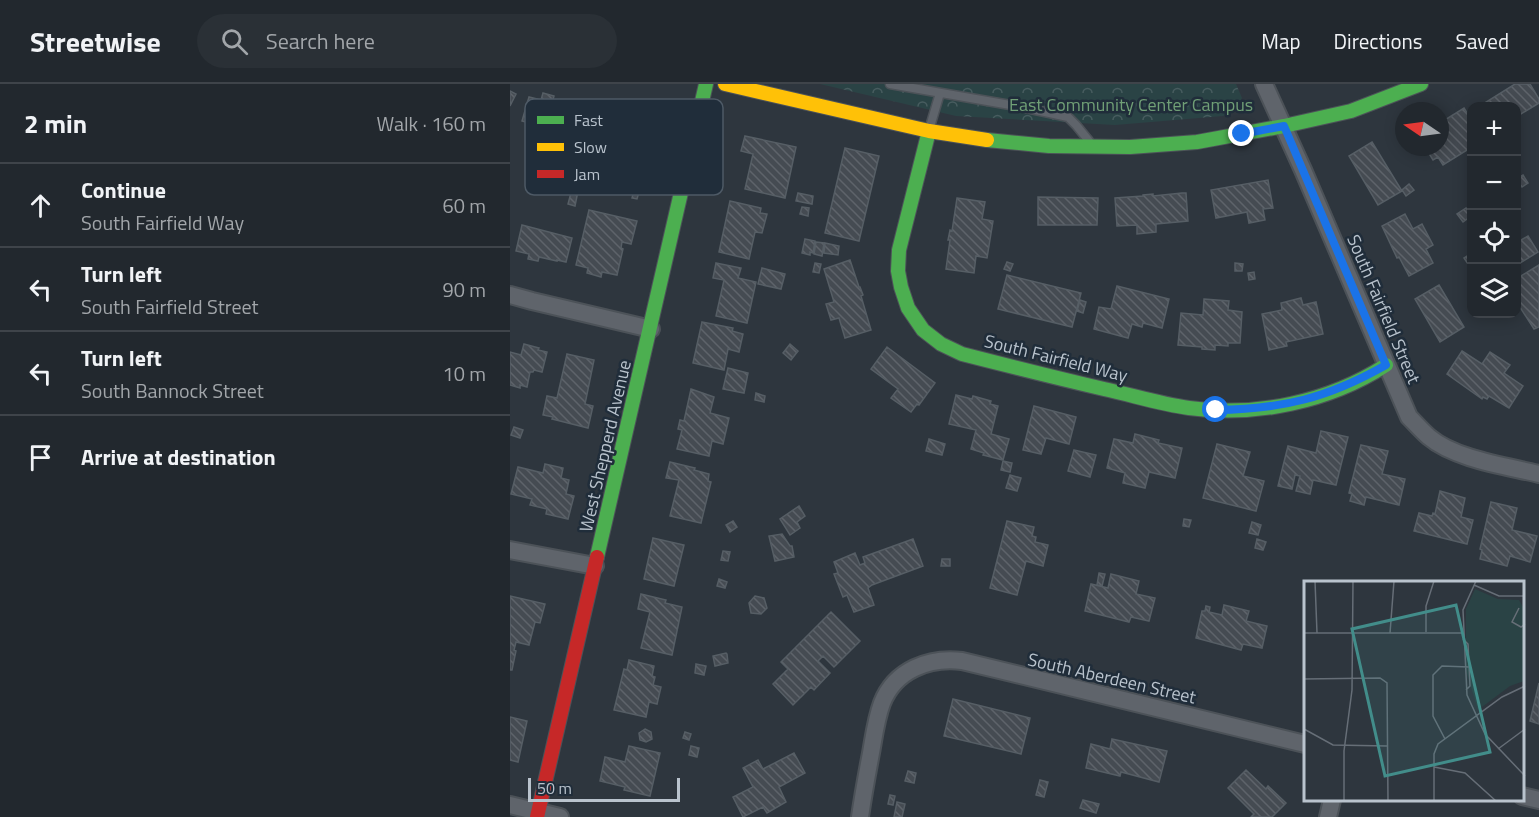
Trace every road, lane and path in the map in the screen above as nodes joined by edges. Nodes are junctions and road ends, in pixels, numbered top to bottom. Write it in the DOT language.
graph roads {
  1 [pos="706,84"];
  2 [pos="725,84"];
  3 [pos="890,84"];
  4 [pos="1264,84"];
  5 [pos="1421,84"];
  6 [pos="751,87"];
  7 [pos="940,93"];
  8 [pos="703,99"];
  9 [pos="1284,126"];
  10 [pos="929,131"];
  11 [pos="1093,146"];
  12 [pos="681,195"];
  13 [pos="510,295"];
  14 [pos="651,329"];
  15 [pos="1386,365"];
  16 [pos="1539,474"];
  17 [pos="510,550"];
  18 [pos="595,566"];
  19 [pos="1304,744"];
  20 [pos="1524,796"];
  21 [pos="1539,800"];
  22 [pos="1332,802"];
  23 [pos="510,805"];
  24 [pos="538,814"];
  25 [pos="560,817"];
  26 [pos="860,817"];
  27 [pos="1328,817"];
  1 -- 8 [label="street, West Shepperd Avenue"];
  2 -- 6 [label="street"];
  3 -- 7 [label="lane"];
  4 -- 9 [label="street, South Fairfield Street"];
  5 -- 9 [label="street"];
  6 -- 10 [label="street"];
  7 -- 10 [label="lane"];
  7 -- 11 [label="lane"];
  9 -- 11 [label="street"];
  9 -- 15 [label="street, South Fairfield Street"];
  10 -- 11 [label="street"];
  10 -- 15 [label="street, South Fairfield Way"];
  12 -- 14 [label="street, West Shepperd Avenue"];
  13 -- 14 [label="street"];
  14 -- 18 [label="street, West Shepperd Avenue"];
  15 -- 16 [label="street, South Fairfield Street"];
  17 -- 18 [label="street"];
  18 -- 24 [label="street, West Shepperd Avenue"];
  19 -- 26 [label="street, South Aberdeen Street"];
  20 -- 21 [label="street"];
  22 -- 27 [label="street"];
  23 -- 24 [label="street"];
  24 -- 25 [label="street"];
}
